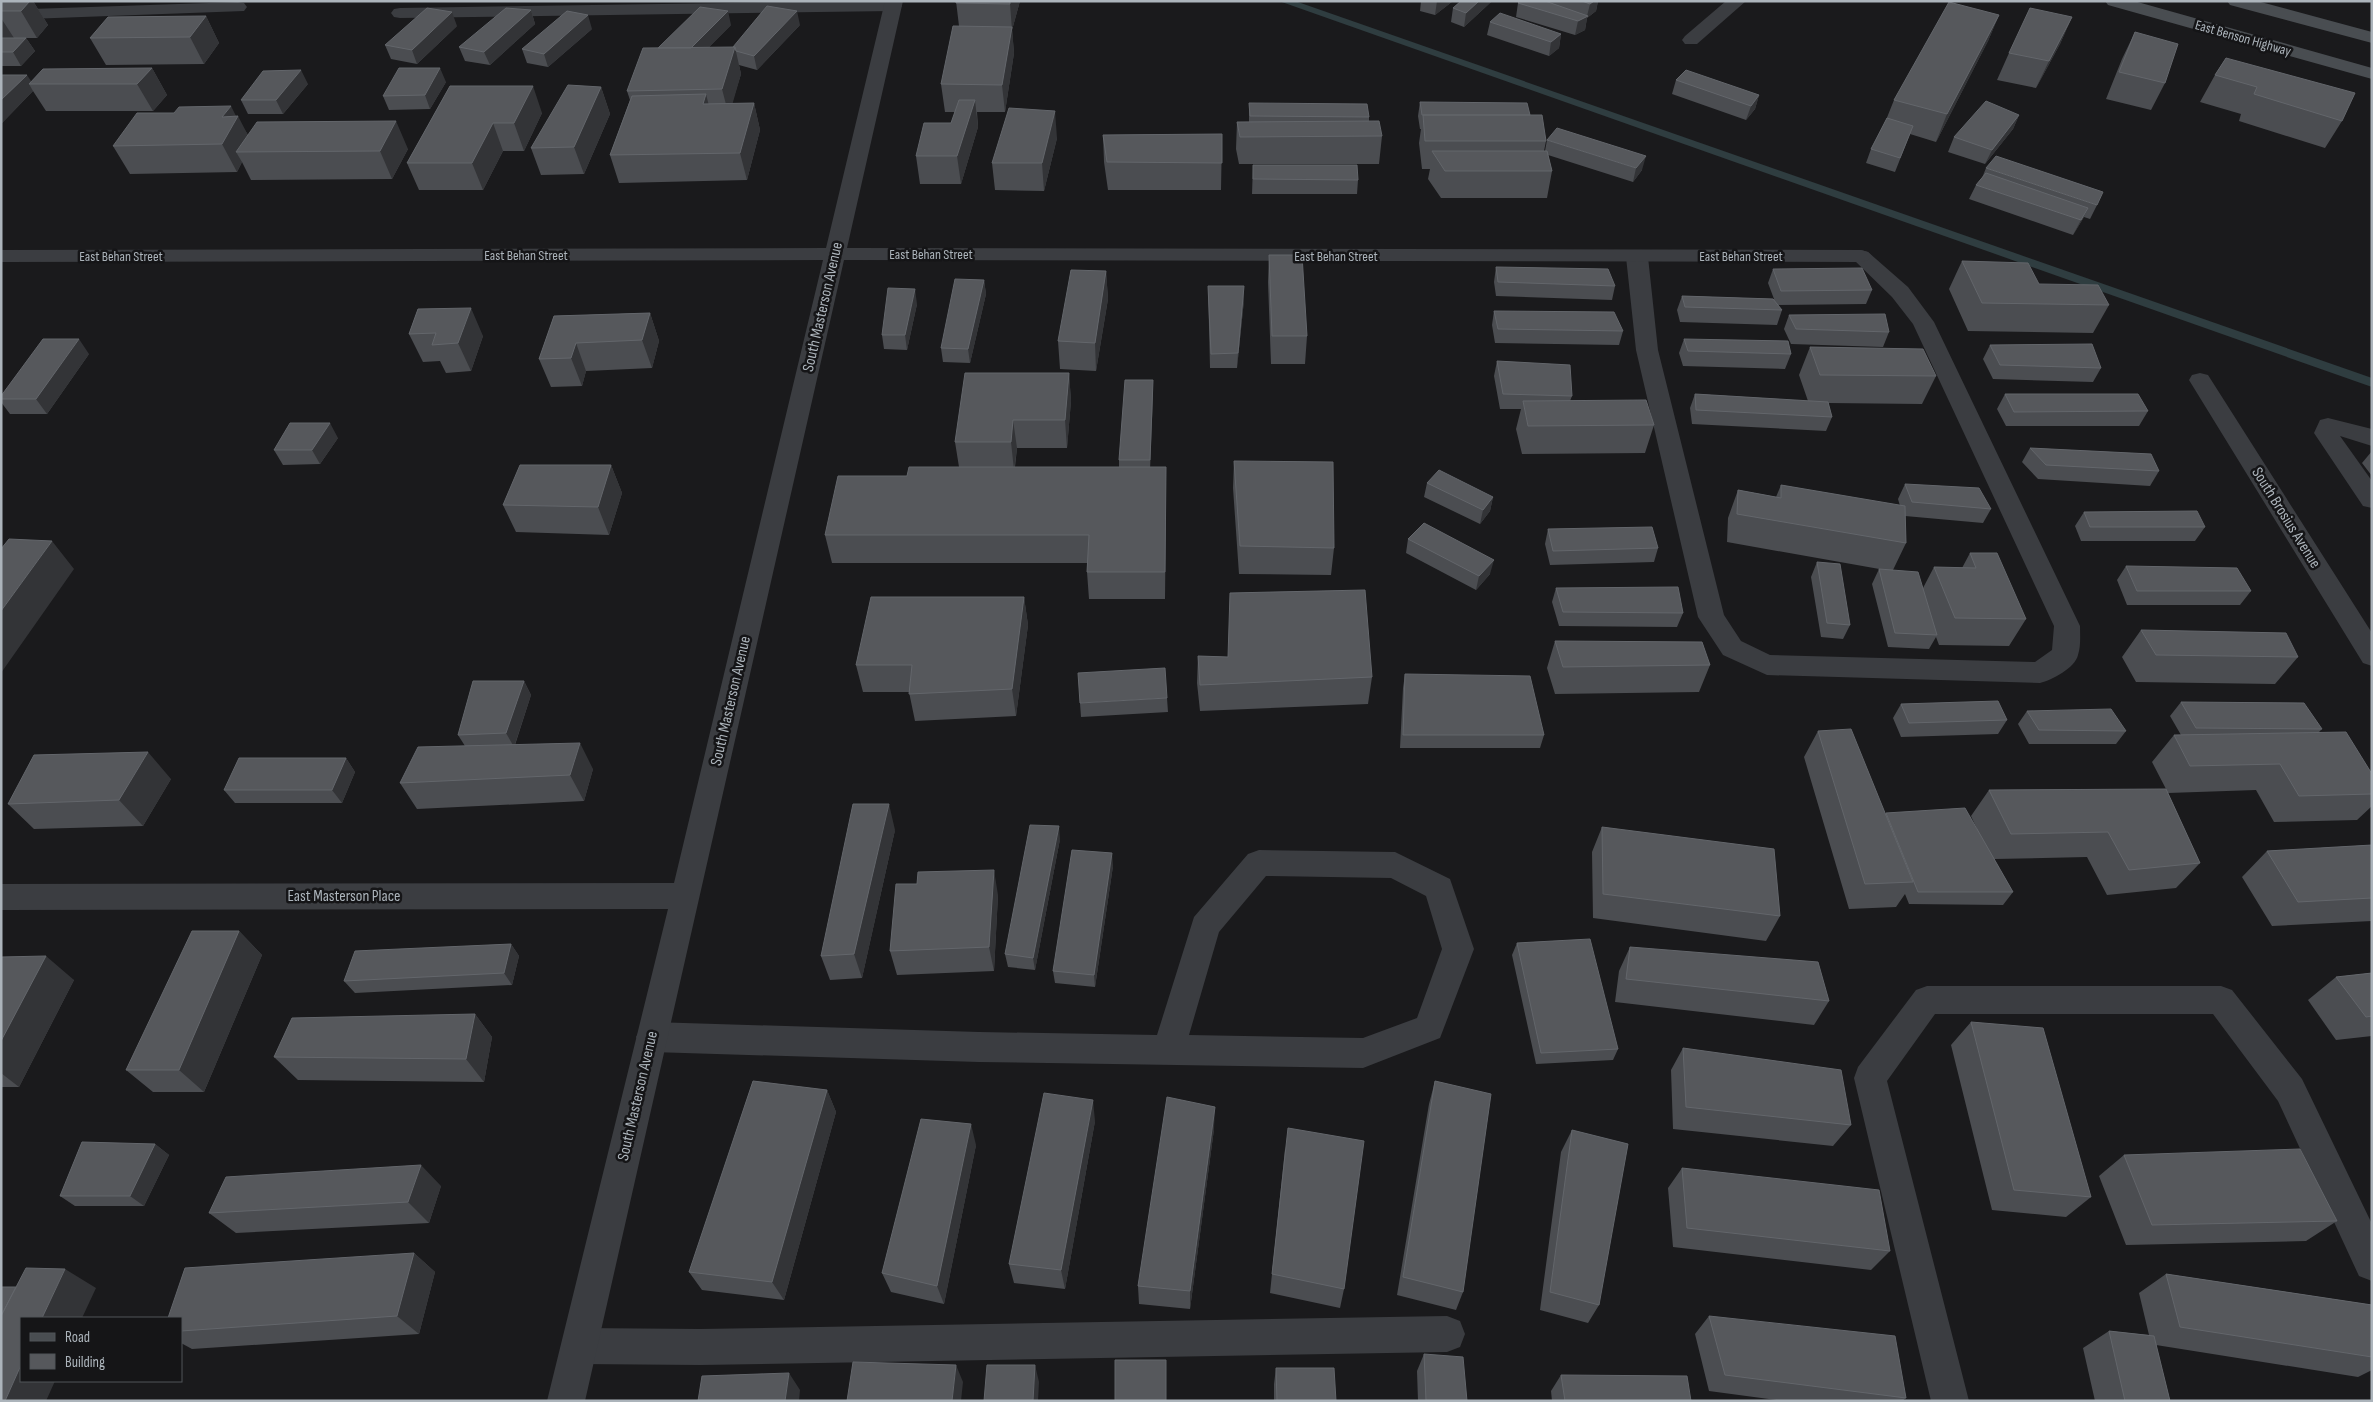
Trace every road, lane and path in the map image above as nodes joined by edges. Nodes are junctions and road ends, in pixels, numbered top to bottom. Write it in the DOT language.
graph roads {
  1 [pos="1737,1"];
  2 [pos="2114,1"];
  3 [pos="2236,1"];
  4 [pos="893,4"];
  5 [pos="238,7"];
  6 [pos="400,12"];
  7 [pos="1,15"];
  8 [pos="2372,38"];
  9 [pos="1691,40"];
  10 [pos="2372,74"];
  11 [pos="835,254"];
  12 [pos="1,256"];
  13 [pos="1636,257"];
  14 [pos="2200,380"];
  15 [pos="2372,438"];
  16 [pos="2372,500"];
  17 [pos="2372,656"];
  18 [pos="686,896"];
  19 [pos="1,897"];
  20 [pos="652,1037"];
  21 [pos="1169,1050"];
  22 [pos="2372,1263"];
  23 [pos="1447,1334"];
  24 [pos="579,1346"];
  25 [pos="566,1401"];
  26 [pos="1950,1401"];
  1 -- 9 [label="street"];
  2 -- 10 [label="main road, East Benson Highway"];
  3 -- 8 [label="main road"];
  4 -- 6 [label="street"];
  4 -- 11 [label="street, South Masterson Avenue"];
  5 -- 7 [label="street"];
  11 -- 12 [label="street, East Behan Street"];
  11 -- 13 [label="street, East Behan Street"];
  11 -- 18 [label="street, South Masterson Avenue"];
  13 -- 13 [label="street, East Behan Street"];
  14 -- 17 [label="street, South Brosius Avenue"];
  15 -- 16 [label="street"];
  18 -- 19 [label="street, East Masterson Place"];
  18 -- 20 [label="street, South Masterson Avenue"];
  20 -- 21 [label="street"];
  20 -- 24 [label="street, South Masterson Avenue"];
  21 -- 21 [label="street"];
  22 -- 26 [label="street"];
  23 -- 24 [label="street"];
  24 -- 25 [label="street, South Masterson Avenue"];
}
